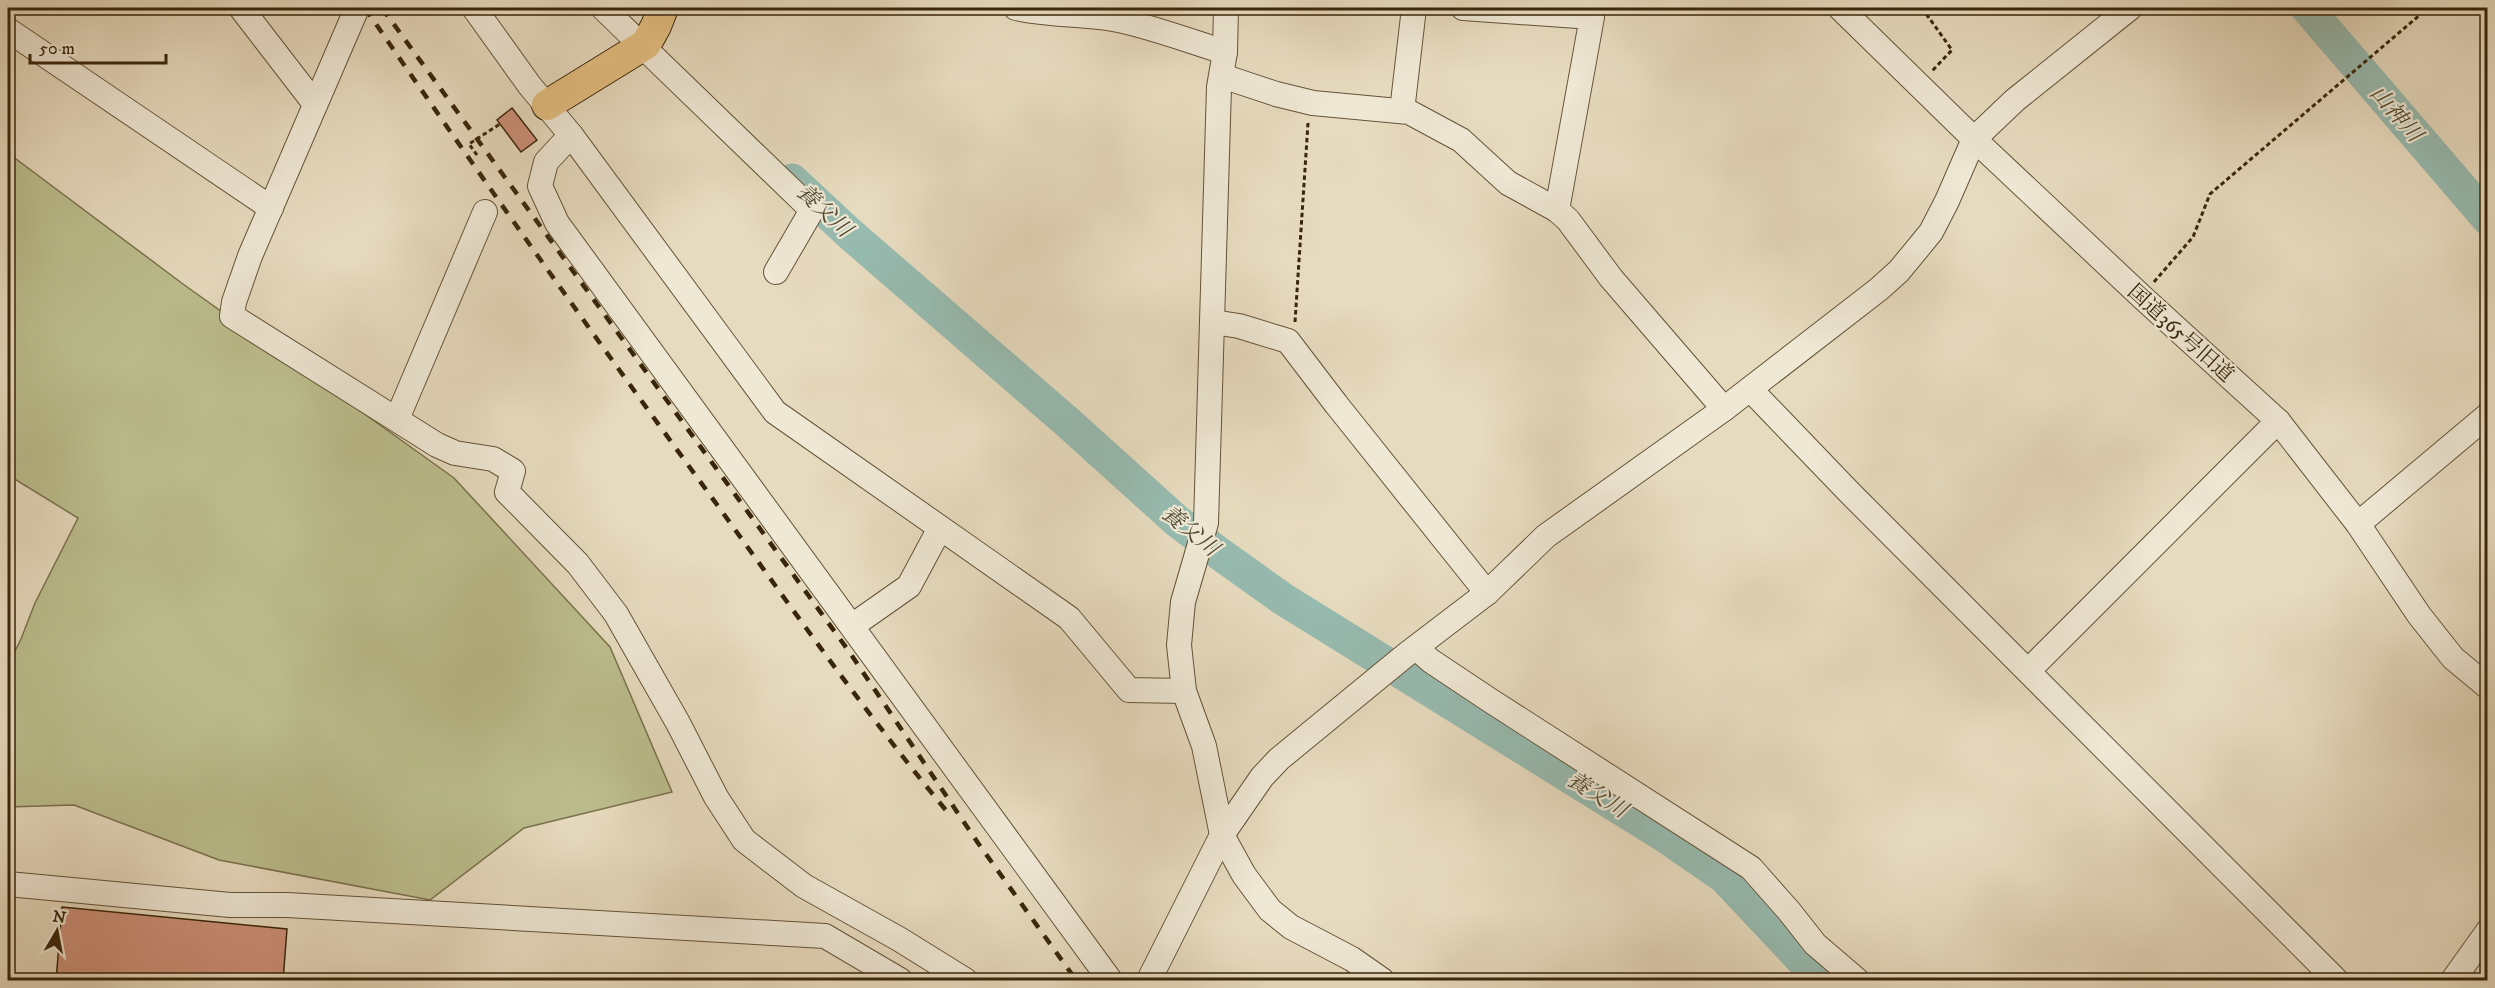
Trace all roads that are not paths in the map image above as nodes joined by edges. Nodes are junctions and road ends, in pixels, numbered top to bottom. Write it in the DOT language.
graph roads {
  1 [pos="241,8"];
  2 [pos="357,8"];
  3 [pos="474,8"];
  4 [pos="603,8"];
  5 [pos="1016,8"];
  6 [pos="1226,8"];
  7 [pos="1414,8"];
  8 [pos="1463,8"];
  9 [pos="1840,8"];
  10 [pos="2130,8"];
  11 [pos="8,30"];
  12 [pos="652,31"];
  13 [pos="1225,52"];
  14 [pos="1222,76"];
  15 [pos="315,104"];
  16 [pos="547,105"];
  17 [pos="1402,111"];
  18 [pos="571,135"];
  19 [pos="1974,139"];
  20 [pos="271,208"];
  21 [pos="1557,210"];
  22 [pos="485,212"];
  23 [pos="776,272"];
  24 [pos="1213,322"];
  25 [pos="1750,389"];
  26 [pos="1724,410"];
  27 [pos="2487,415"];
  28 [pos="397,419"];
  29 [pos="2278,421"];
  30 [pos="2358,524"];
  31 [pos="940,528"];
  32 [pos="1487,593"];
  33 [pos="852,626"];
  34 [pos="1412,651"];
  35 [pos="2029,670"];
  36 [pos="2487,687"];
  37 [pos="1184,691"];
  38 [pos="1222,835"];
  39 [pos="8,884"];
  40 [pos="2487,931"];
  41 [pos="900,981"];
  42 [pos="965,981"];
  43 [pos="1110,981"];
  44 [pos="1149,981"];
  45 [pos="1382,981"];
  46 [pos="1857,981"];
  47 [pos="2336,981"];
  48 [pos="2453,981"];
  1 -- 15 [label="street"];
  2 -- 15 [label="street"];
  3 -- 16 [label="street"];
  4 -- 12 [label="street"];
  5 -- 13 [label="street"];
  6 -- 13 [label="street"];
  7 -- 17 [label="street"];
  8 -- 21 [label="street"];
  9 -- 19 [label="street, 国道365号旧道"];
  10 -- 19 [label="street"];
  11 -- 20 [label="street"];
  12 -- 16 [label="main road"];
  12 -- 23 [label="street"];
  13 -- 14 [label="street"];
  14 -- 17 [label="street"];
  14 -- 24 [label="street"];
  15 -- 20 [label="street"];
  16 -- 18 [label="street"];
  17 -- 21 [label="street"];
  18 -- 31 [label="street"];
  18 -- 33 [label="street"];
  19 -- 25 [label="street"];
  19 -- 29 [label="street, 国道365号旧道"];
  20 -- 28 [label="street"];
  21 -- 26 [label="street"];
  22 -- 28 [label="street"];
  24 -- 32 [label="street"];
  24 -- 37 [label="street"];
  25 -- 26 [label="street"];
  25 -- 35 [label="street"];
  26 -- 32 [label="street"];
  27 -- 30 [label="street"];
  28 -- 42 [label="street"];
  29 -- 30 [label="street, 国道365号旧道"];
  29 -- 35 [label="street"];
  30 -- 36 [label="street, 国道365号旧道"];
  31 -- 33 [label="street"];
  31 -- 37 [label="street"];
  32 -- 34 [label="street"];
  33 -- 43 [label="street"];
  34 -- 38 [label="street"];
  34 -- 46 [label="street"];
  35 -- 47 [label="street"];
  37 -- 38 [label="street"];
  38 -- 44 [label="street"];
  38 -- 45 [label="street"];
  39 -- 41 [label="street"];
  40 -- 48 [label="street"];
}
